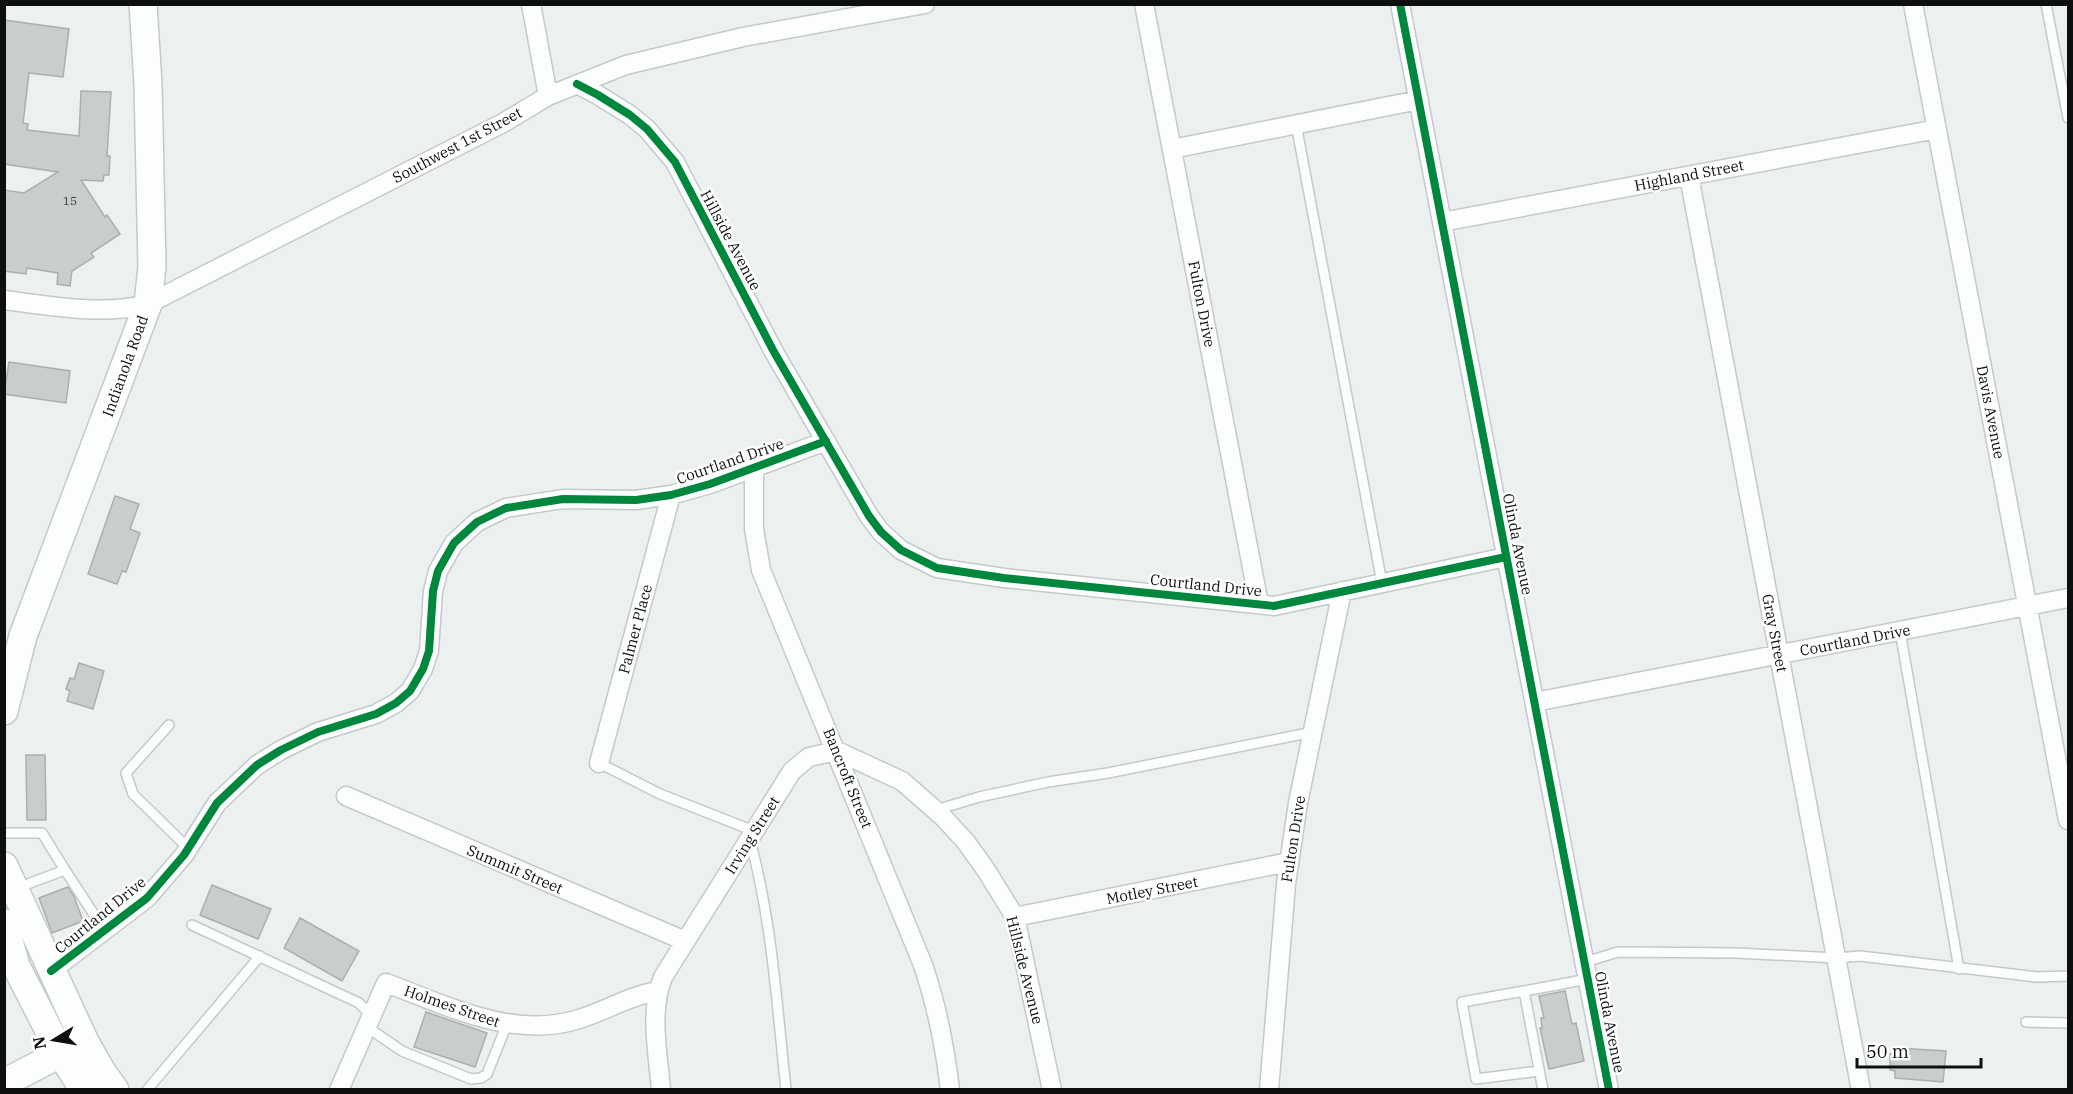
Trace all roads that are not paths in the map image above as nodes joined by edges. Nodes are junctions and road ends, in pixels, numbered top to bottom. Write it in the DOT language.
graph roads {
  1 [pos="143,4"];
  2 [pos="531,4"];
  3 [pos="925,4"];
  4 [pos="1144,4"];
  5 [pos="1400,4"];
  6 [pos="1913,4"];
  7 [pos="2046,4"];
  8 [pos="577,84"];
  9 [pos="548,96"];
  10 [pos="1419,100"];
  11 [pos="2068,118"];
  12 [pos="1296,124"];
  13 [pos="1937,129"];
  14 [pos="1172,148"];
  15 [pos="1689,176"];
  16 [pos="1442,222"];
  17 [pos="4,300"];
  18 [pos="148,304"];
  19 [pos="826,441"];
  20 [pos="754,467"];
  21 [pos="671,495"];
  22 [pos="1506,556"];
  23 [pos="1382,583"];
  24 [pos="1342,591"];
  25 [pos="2068,598"];
  26 [pos="1259,604"];
  27 [pos="2028,606"];
  28 [pos="1900,631"];
  29 [pos="1779,655"];
  30 [pos="1535,702"];
  31 [pos="4,711"];
  32 [pos="169,725"];
  33 [pos="1313,732"];
  34 [pos="837,751"];
  35 [pos="598,763"];
  36 [pos="346,796"];
  37 [pos="936,810"];
  38 [pos="2068,820"];
  39 [pos="4,833"];
  40 [pos="752,835"];
  41 [pos="188,848"];
  42 [pos="1289,862"];
  43 [pos="65,870"];
  44 [pos="10,877"];
  45 [pos="1015,917"];
  46 [pos="4,923"];
  47 [pos="192,925"];
  48 [pos="104,930"];
  49 [pos="685,941"];
  50 [pos="260,956"];
  51 [pos="1837,958"];
  52 [pos="1959,969"];
  53 [pos="1586,970"];
  54 [pos="51,971"];
  55 [pos="2068,976"];
  56 [pos="657,991"];
  57 [pos="1524,991"];
  58 [pos="369,1021"];
  59 [pos="2026,1022"];
  60 [pos="2068,1023"];
  61 [pos="507,1024"];
  62 [pos="73,1048"];
  63 [pos="1539,1071"];
  64 [pos="5,1082"];
  65 [pos="84,1089"];
  66 [pos="115,1089"];
  67 [pos="147,1089"];
  68 [pos="339,1089"];
  69 [pos="661,1089"];
  70 [pos="786,1089"];
  71 [pos="950,1089"];
  72 [pos="1052,1089"];
  73 [pos="1269,1089"];
  74 [pos="1543,1089"];
  75 [pos="1609,1089"];
  76 [pos="1861,1089"];
  1 -- 18 [label="main road, Indianola Road"];
  2 -- 9 [label="street"];
  3 -- 8 [label="street, Southwest 1st Street"];
  4 -- 14 [label="street, Fulton Drive"];
  5 -- 10 [label="street, Olinda Avenue"];
  6 -- 13 [label="street, Davis Avenue"];
  7 -- 11 [label="lane"];
  8 -- 9 [label="street, Southwest 1st Street"];
  8 -- 19 [label="street, Hillside Avenue"];
  9 -- 18 [label="street, Southwest 1st Street"];
  10 -- 12 [label="street"];
  10 -- 16 [label="street, Olinda Avenue"];
  12 -- 14 [label="street"];
  12 -- 23 [label="lane"];
  13 -- 15 [label="street, Highland Street"];
  13 -- 27 [label="street, Davis Avenue"];
  14 -- 26 [label="street, Fulton Drive"];
  15 -- 16 [label="street, Highland Street"];
  15 -- 29 [label="street, Gray Street"];
  16 -- 22 [label="street, Olinda Avenue"];
  17 -- 18 [label="street, Southwest 1st Street"];
  18 -- 31 [label="main road, Indianola Road"];
  19 -- 20 [label="street, Courtland Drive"];
  19 -- 26 [label="street, Courtland Drive"];
  20 -- 21 [label="street, Courtland Drive"];
  20 -- 34 [label="street, Bancroft Street"];
  21 -- 35 [label="street, Palmer Place"];
  21 -- 41 [label="street, Courtland Drive"];
  22 -- 23 [label="street, Courtland Drive"];
  22 -- 30 [label="street, Olinda Avenue"];
  23 -- 24 [label="street, Courtland Drive"];
  24 -- 26 [label="street, Courtland Drive"];
  24 -- 33 [label="street, Fulton Drive"];
  25 -- 27 [label="street, Courtland Drive"];
  27 -- 28 [label="street, Courtland Drive"];
  27 -- 38 [label="street, Davis Avenue"];
  28 -- 29 [label="street, Courtland Drive"];
  28 -- 52 [label="lane"];
  29 -- 30 [label="street, Courtland Drive"];
  29 -- 51 [label="street, Gray Street"];
  30 -- 53 [label="street, Olinda Avenue"];
  32 -- 41 [label="lane"];
  33 -- 37 [label="lane"];
  33 -- 42 [label="street, Fulton Drive"];
  34 -- 37 [label="street, Hillside Avenue"];
  34 -- 40 [label="street, Irving Street"];
  34 -- 71 [label="street, Bancroft Street"];
  35 -- 40 [label="lane"];
  36 -- 49 [label="street, Summit Street"];
  37 -- 45 [label="street, Hillside Avenue"];
  39 -- 43 [label="lane"];
  40 -- 49 [label="street, Irving Street"];
  40 -- 70 [label="lane"];
  41 -- 48 [label="street, Courtland Drive"];
  42 -- 45 [label="street, Motley Street"];
  42 -- 73 [label="street, Fulton Drive"];
  43 -- 44 [label="lane"];
  43 -- 48 [label="lane"];
  44 -- 54 [label="main road"];
  45 -- 72 [label="street, Hillside Avenue"];
  46 -- 62 [label="main road"];
  47 -- 50 [label="lane"];
  48 -- 54 [label="street, Courtland Drive"];
  49 -- 56 [label="street, Irving Street"];
  50 -- 58 [label="lane"];
  50 -- 67 [label="lane"];
  51 -- 52 [label="lane"];
  51 -- 53 [label="lane"];
  51 -- 76 [label="street, Gray Street"];
  52 -- 55 [label="lane"];
  53 -- 57 [label="lane"];
  53 -- 75 [label="street, Olinda Avenue"];
  54 -- 62 [label="main road"];
  56 -- 61 [label="street, Holmes Street"];
  56 -- 69 [label="street"];
  57 -- 63 [label="lane"];
  57 -- 63 [label="lane"];
  58 -- 61 [label="street, Holmes Street"];
  58 -- 61 [label="lane"];
  58 -- 68 [label="street"];
  59 -- 60 [label="lane"];
  62 -- 64 [label="main road"];
  62 -- 65 [label="main road"];
  62 -- 66 [label="main road"];
  63 -- 74 [label="lane"];
}
